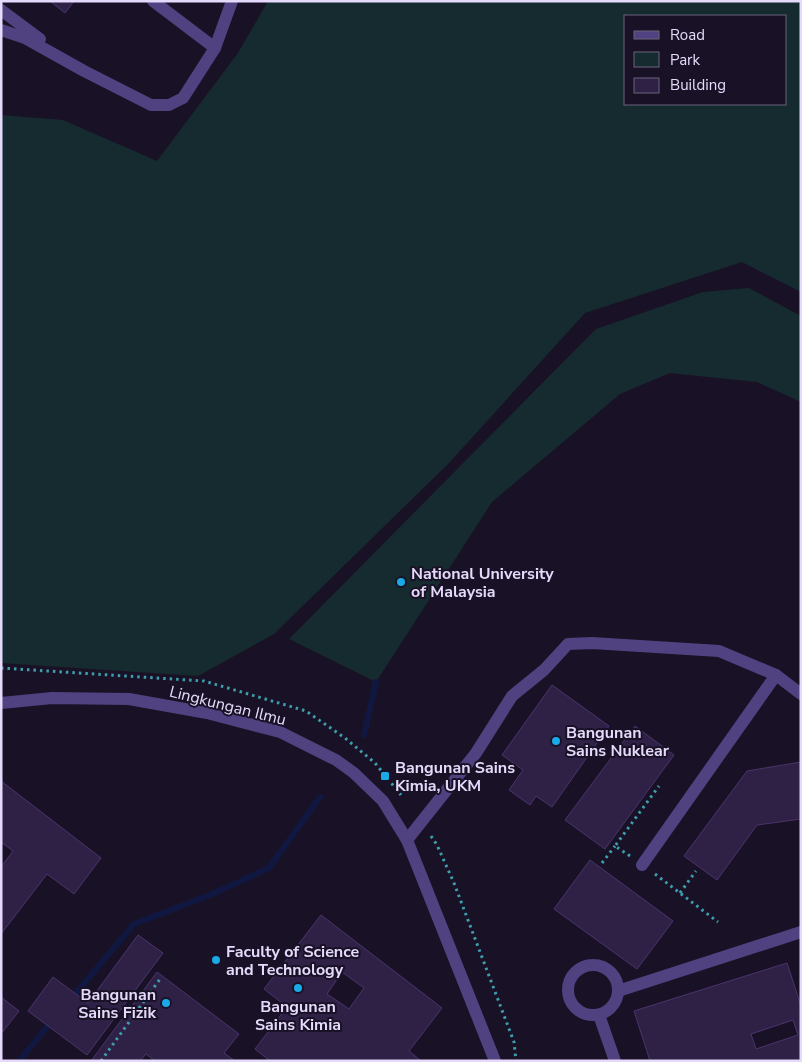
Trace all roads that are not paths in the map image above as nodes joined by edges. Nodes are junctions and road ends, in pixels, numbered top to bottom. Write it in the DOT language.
graph roads {
  1 [pos="154,1"];
  2 [pos="232,1"];
  3 [pos="1,10"];
  4 [pos="1,30"];
  5 [pos="215,48"];
  6 [pos="84,72"];
  7 [pos="776,675"];
  8 [pos="801,694"];
  9 [pos="1,703"];
  10 [pos="407,840"];
  11 [pos="642,865"];
  12 [pos="801,932"];
  13 [pos="618,991"];
  14 [pos="599,1015"];
  15 [pos="495,1061"];
  16 [pos="615,1061"];
  1 -- 5 [label="street"];
  2 -- 5 [label="street"];
  3 -- 6 [label="street"];
  4 -- 6 [label="street"];
  5 -- 6 [label="street"];
  7 -- 8 [label="street"];
  7 -- 10 [label="street"];
  7 -- 11 [label="street"];
  9 -- 10 [label="street, Lingkungan Ilmu"];
  10 -- 15 [label="street, Lingkungan Ilmu"];
  12 -- 13 [label="street"];
  13 -- 14 [label="street"];
  13 -- 14 [label="street"];
  14 -- 16 [label="street"];
}
